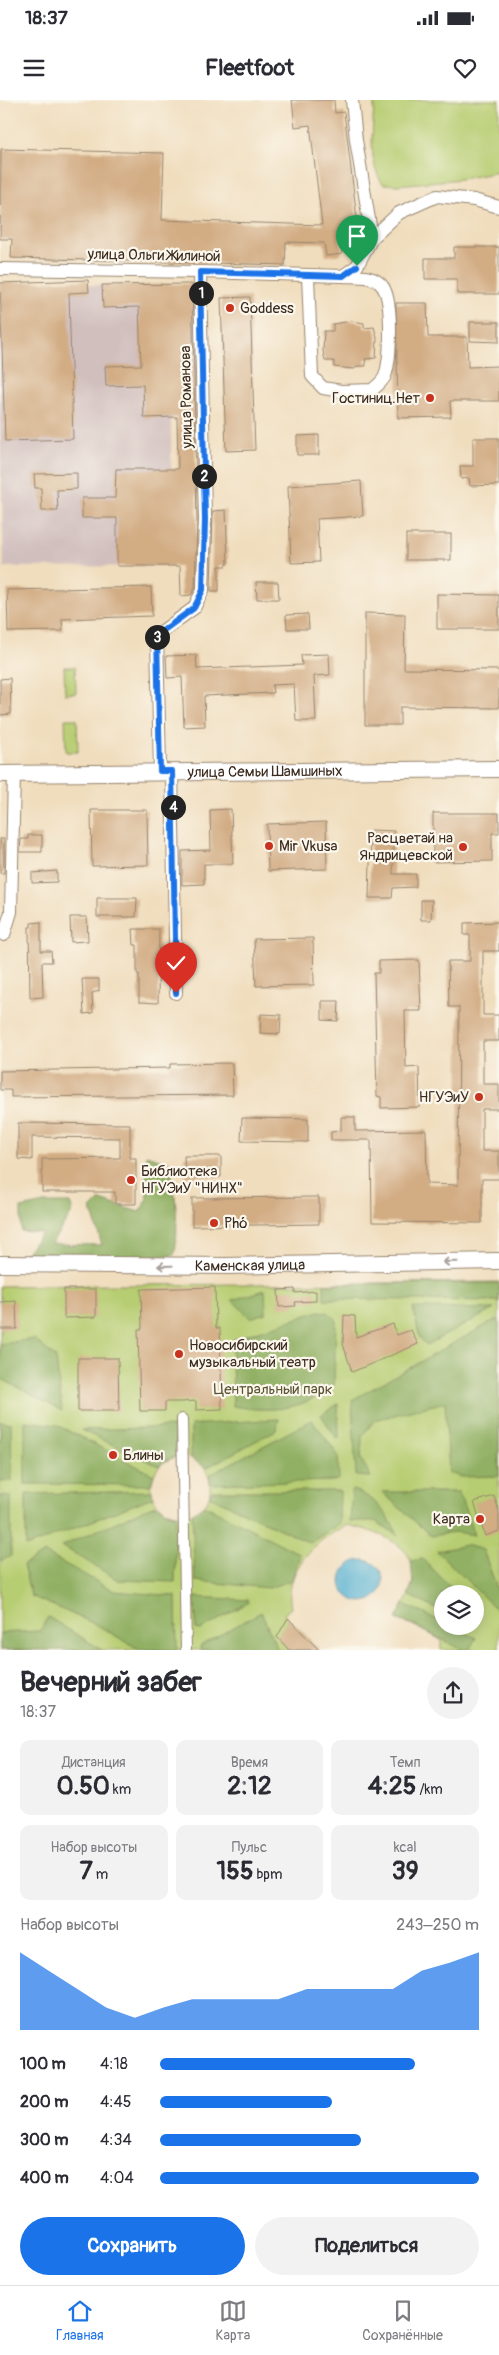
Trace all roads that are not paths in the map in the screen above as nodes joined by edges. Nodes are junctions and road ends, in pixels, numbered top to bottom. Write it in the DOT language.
graph roads {
  1 [pos="352,100"];
  2 [pos="499,207"];
  3 [pos="372,238"];
  4 [pos="0,269"];
  5 [pos="200,272"];
  6 [pos="308,276"];
  7 [pos="343,276"];
  8 [pos="499,769"];
  9 [pos="166,771"];
  10 [pos="7,773"];
  11 [pos="4,935"];
  12 [pos="176,993"];
  13 [pos="499,1261"];
  14 [pos="0,1264"];
  15 [pos="182,1419"];
  16 [pos="186,1650"];
  1 -- 3 [label="street"];
  2 -- 3 [label="street"];
  3 -- 7 [label="street"];
  4 -- 5 [label="street, улица Ольги Жилиной"];
  5 -- 6 [label="street, улица Ольги Жилиной"];
  5 -- 9 [label="street, улица Романова"];
  6 -- 7 [label="street, улица Ольги Жилиной"];
  6 -- 7 [label="street, улица Ольги Жилиной"];
  8 -- 9 [label="street, улица Семьи Шамшиных"];
  9 -- 10 [label="street, улица Семьи Шамшиных"];
  9 -- 12 [label="street, улица Романова"];
  10 -- 11 [label="street"];
  13 -- 14 [label="street, Каменская улица, one-way"];
  15 -- 16 [label="street"];
}
